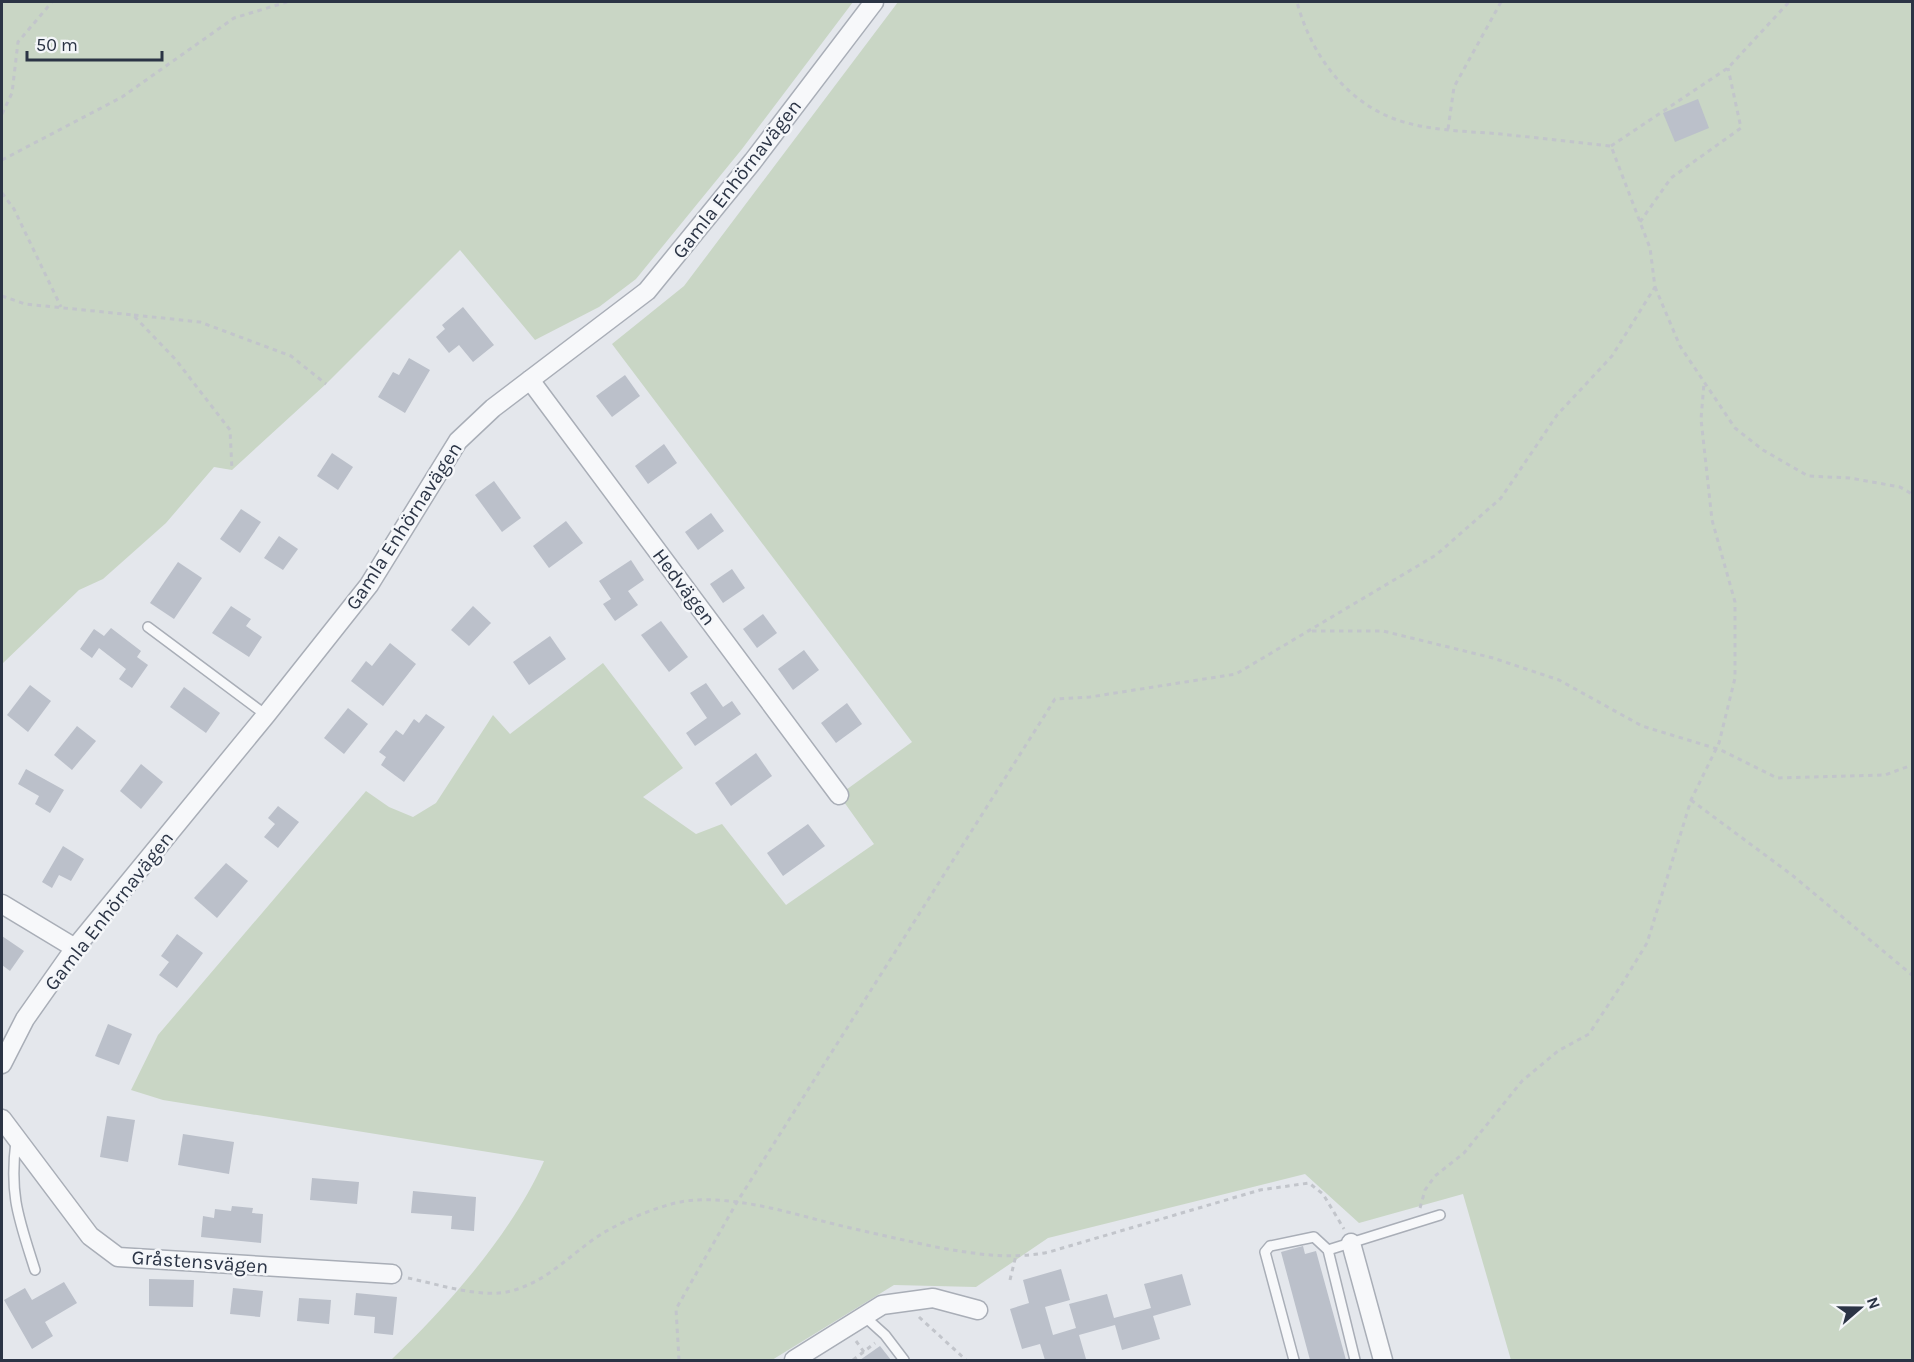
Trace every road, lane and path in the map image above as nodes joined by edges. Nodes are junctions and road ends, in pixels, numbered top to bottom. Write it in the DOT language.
graph roads {
  1 [pos="52,2"];
  2 [pos="287,2"];
  3 [pos="874,2"];
  4 [pos="1297,2"];
  5 [pos="1501,2"];
  6 [pos="1789,2"];
  7 [pos="1728,68"];
  8 [pos="2,114"];
  9 [pos="1448,129"];
  10 [pos="1611,146"];
  11 [pos="2,160"];
  12 [pos="2,193"];
  13 [pos="1640,222"];
  14 [pos="1655,287"];
  15 [pos="2,296"];
  16 [pos="61,307"];
  17 [pos="133,315"];
  18 [pos="530,380"];
  19 [pos="1704,383"];
  20 [pos="326,384"];
  21 [pos="232,470"];
  22 [pos="1912,494"];
  23 [pos="148,627"];
  24 [pos="1311,631"];
  25 [pos="266,716"];
  26 [pos="1716,749"];
  27 [pos="1912,765"];
  28 [pos="839,795"];
  29 [pos="1691,800"];
  30 [pos="2,904"];
  31 [pos="75,948"];
  32 [pos="1912,975"];
  33 [pos="2,1064"];
  34 [pos="2,1119"];
  35 [pos="17,1139"];
  36 [pos="737,1202"];
  37 [pos="1440,1215"];
  38 [pos="1417,1222"];
  39 [pos="1349,1240"];
  40 [pos="1328,1250"];
  41 [pos="1016,1255"];
  42 [pos="35,1270"];
  43 [pos="392,1274"];
  44 [pos="1010,1280"];
  45 [pos="904,1301"];
  46 [pos="978,1310"];
  47 [pos="864,1316"];
  48 [pos="885,1335"];
  49 [pos="679,1360"];
  50 [pos="794,1360"];
  51 [pos="853,1360"];
  52 [pos="904,1360"];
  53 [pos="966,1360"];
  54 [pos="1294,1360"];
  55 [pos="1355,1360"];
  56 [pos="1383,1360"];
  1 -- 8 [label="path"];
  2 -- 11 [label="path"];
  3 -- 18 [label="street, Gamla Enhörnavägen"];
  4 -- 9 [label="path"];
  5 -- 9 [label="path"];
  6 -- 7 [label="path"];
  7 -- 10 [label="path"];
  7 -- 13 [label="path"];
  9 -- 10 [label="path"];
  10 -- 13 [label="path"];
  12 -- 16 [label="path"];
  13 -- 14 [label="path"];
  14 -- 19 [label="path"];
  14 -- 24 [label="path"];
  15 -- 16 [label="path"];
  16 -- 17 [label="path"];
  17 -- 20 [label="path"];
  17 -- 21 [label="path"];
  18 -- 25 [label="street, Gamla Enhörnavägen"];
  18 -- 28 [label="street, Hedvägen"];
  19 -- 22 [label="path"];
  19 -- 26 [label="path"];
  23 -- 25 [label="lane"];
  24 -- 26 [label="path"];
  24 -- 36 [label="path"];
  25 -- 31 [label="street, Gamla Enhörnavägen"];
  26 -- 27 [label="path"];
  26 -- 29 [label="path"];
  29 -- 32 [label="path"];
  29 -- 38 [label="path"];
  30 -- 31 [label="street"];
  31 -- 33 [label="street, Gamla Enhörnavägen"];
  34 -- 35 [label="street, Gråstensvägen"];
  35 -- 42 [label="lane"];
  35 -- 43 [label="street, Gråstensvägen"];
  36 -- 41 [label="path"];
  36 -- 43 [label="path"];
  36 -- 49 [label="path"];
  37 -- 38 [label="lane"];
  38 -- 39 [label="lane"];
  39 -- 40 [label="lane"];
  39 -- 41 [label="path"];
  39 -- 56 [label="street"];
  40 -- 54 [label="lane"];
  40 -- 55 [label="lane"];
  41 -- 44 [label="path"];
  45 -- 46 [label="street"];
  45 -- 47 [label="street"];
  45 -- 53 [label="path"];
  47 -- 48 [label="lane"];
  47 -- 50 [label="street"];
  48 -- 51 [label="path"];
  48 -- 52 [label="lane"];
}
